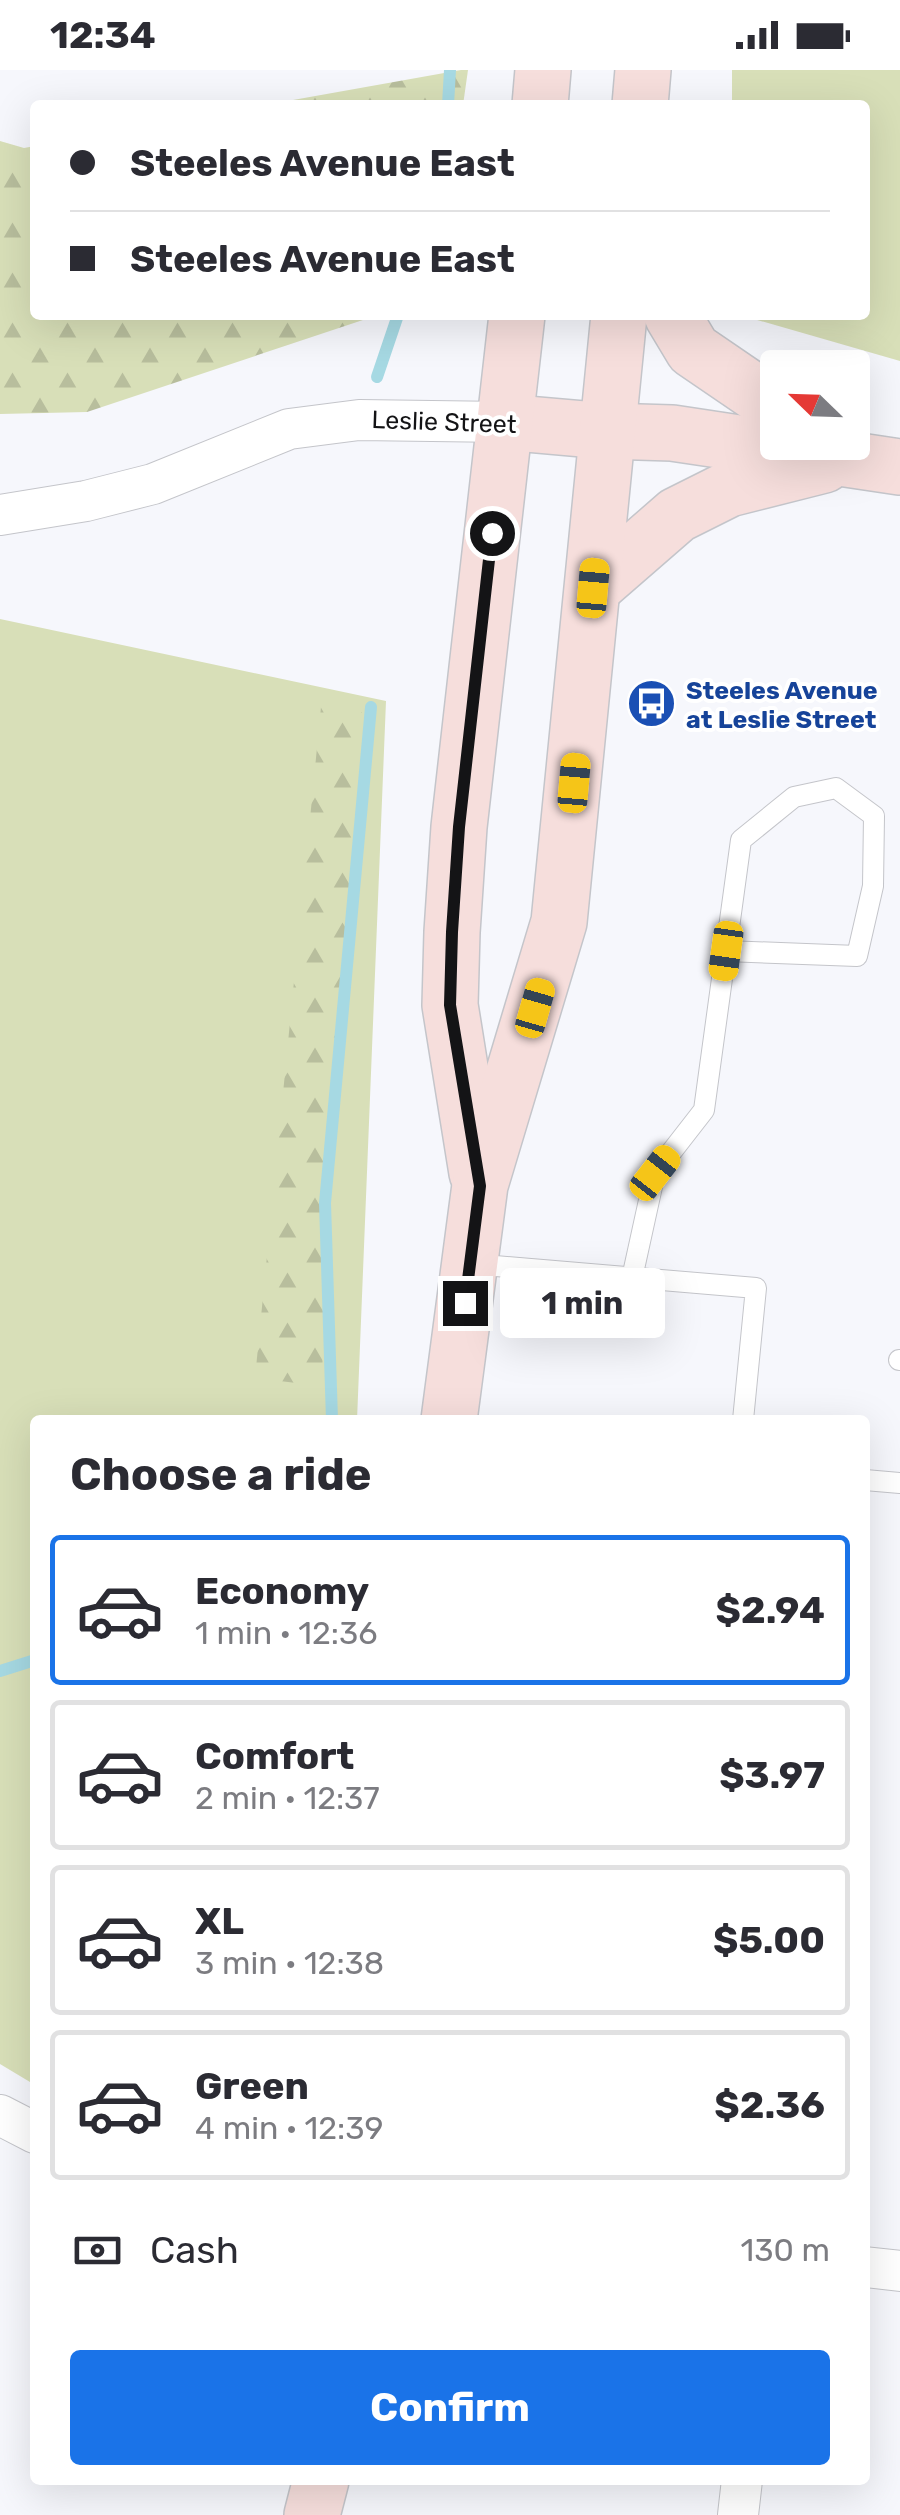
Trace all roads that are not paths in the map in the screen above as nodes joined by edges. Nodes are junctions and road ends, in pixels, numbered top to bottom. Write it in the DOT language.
graph roads {
  1 [pos="543,70"];
  2 [pos="643,70"];
  3 [pos="540,100"];
  4 [pos="640,100"];
  5 [pos="516,320"];
  6 [pos="618,320"];
  7 [pos="675,320"];
  8 [pos="760,396"];
  9 [pos="505,422"];
  10 [pos="606,431"];
  11 [pos="760,444"];
  12 [pos="844,460"];
  13 [pos="0,515"];
  14 [pos="593,588"];
  15 [pos="726,951"];
  16 [pos="480,1186"];
  17 [pos="470,1264"];
  18 [pos="632,1278"];
  19 [pos="450,1415"];
  20 [pos="743,1415"];
  21 [pos="870,1480"];
  22 [pos="900,1483"];
  23 [pos="0,2116"];
  24 [pos="30,2131"];
  25 [pos="870,2267"];
  26 [pos="900,2270"];
  27 [pos="320,2485"];
  28 [pos="346,2485"];
  29 [pos="741,2485"];
  30 [pos="312,2515"];
  31 [pos="349,2515"];
  32 [pos="738,2515"];
  1 -- 3 [label="main road"];
  2 -- 4 [label="main road"];
  5 -- 9 [label="main road"];
  6 -- 10 [label="main road"];
  7 -- 8 [label="main road"];
  9 -- 10 [label="main road, Leslie Street"];
  9 -- 13 [label="street, Leslie Street"];
  9 -- 16 [label="main road"];
  10 -- 11 [label="main road, Leslie Street"];
  10 -- 14 [label="main road"];
  12 -- 14 [label="main road"];
  14 -- 16 [label="main road"];
  15 -- 15 [label="lane"];
  15 -- 18 [label="lane"];
  16 -- 17 [label="main road"];
  17 -- 18 [label="lane"];
  17 -- 19 [label="main road"];
  18 -- 20 [label="lane"];
  21 -- 22 [label="lane"];
  23 -- 24 [label="street"];
  25 -- 26 [label="street"];
  27 -- 30 [label="main road"];
  28 -- 31 [label="main road"];
  29 -- 32 [label="street"];
}
